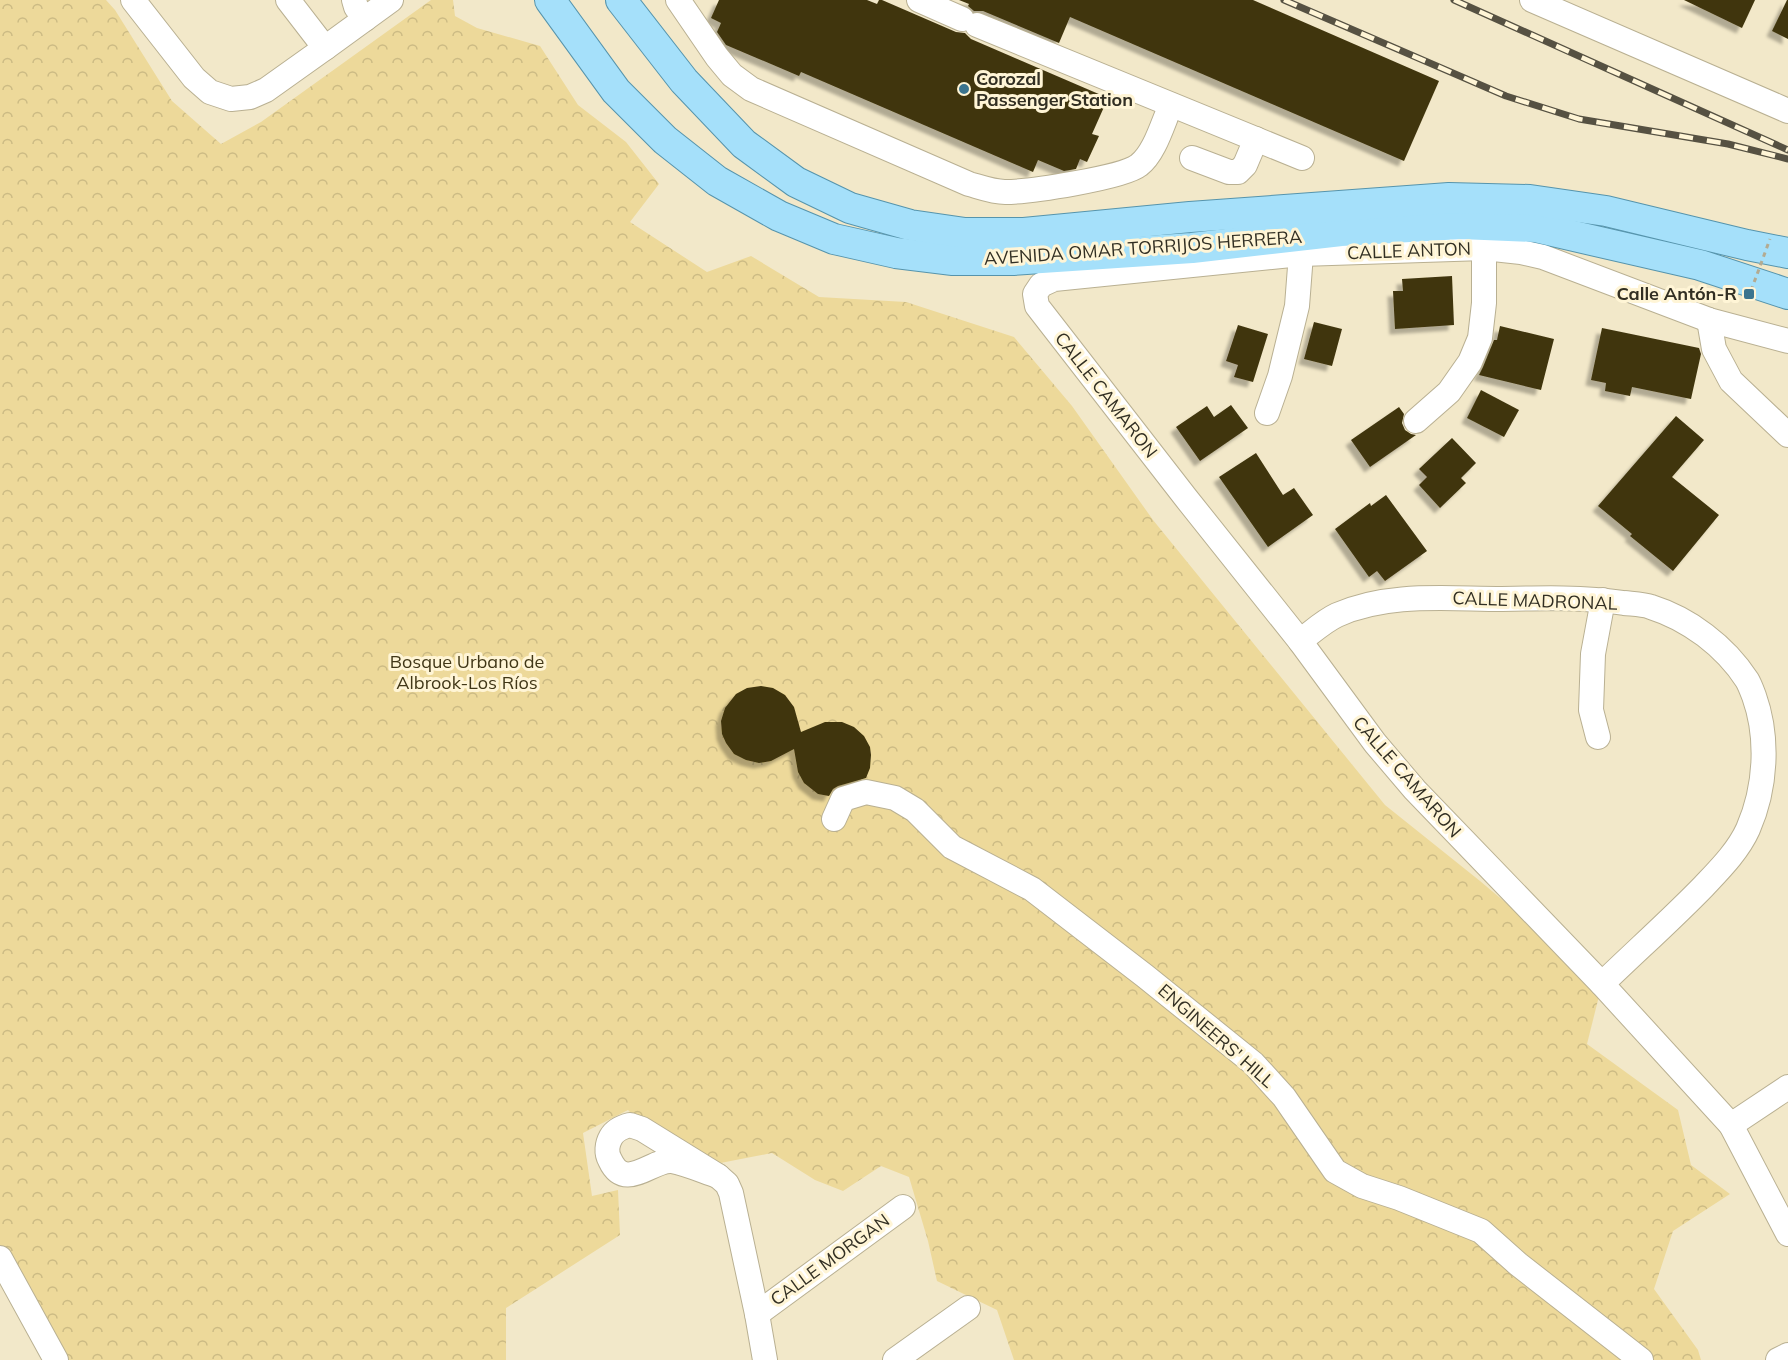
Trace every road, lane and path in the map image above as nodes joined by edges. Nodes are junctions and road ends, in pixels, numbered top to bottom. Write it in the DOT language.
graph roads {
  1 [pos="133,0"];
  2 [pos="288,0"];
  3 [pos="391,0"];
  4 [pos="550,0"];
  5 [pos="621,0"];
  6 [pos="920,0"];
  7 [pos="1532,0"];
  8 [pos="686,3"];
  9 [pos="359,9"];
  10 [pos="325,48"];
  11 [pos="1171,105"];
  12 [pos="1788,111"];
  13 [pos="1256,140"];
  14 [pos="1192,158"];
  15 [pos="1302,158"];
  16 [pos="1779,246"];
  17 [pos="1485,248"];
  18 [pos="1301,254"];
  19 [pos="1788,294"];
  20 [pos="1748,299"];
  21 [pos="1037,306"];
  22 [pos="1709,320"];
  23 [pos="1788,341"];
  24 [pos="1267,413"];
  25 [pos="1416,421"];
  26 [pos="1788,435"];
  27 [pos="1603,600"];
  28 [pos="1300,641"];
  29 [pos="1598,737"];
  30 [pos="834,819"];
  31 [pos="1602,984"];
  32 [pos="1788,1087"];
  33 [pos="1731,1125"];
  34 [pos="718,1176"];
  35 [pos="903,1207"];
  36 [pos="1788,1234"];
  37 [pos="0,1258"];
  38 [pos="968,1308"];
  39 [pos="757,1314"];
  40 [pos="1788,1355"];
  41 [pos="56,1360"];
  42 [pos="765,1360"];
  43 [pos="895,1360"];
  44 [pos="1641,1360"];
  45 [pos="1778,1360"];
  1 -- 10 [label="street"];
  2 -- 10 [label="street"];
  3 -- 9 [label="street"];
  4 -- 19 [label="main road, AVENIDA OMAR TORRIJOS HERRERA"];
  5 -- 16 [label="main road, AVENIDA OMAR TORRIJOS HERRERA"];
  6 -- 11 [label="street"];
  7 -- 12 [label="street"];
  8 -- 11 [label="street"];
  9 -- 10 [label="street"];
  11 -- 13 [label="street"];
  13 -- 14 [label="street"];
  13 -- 15 [label="street"];
  16 -- 20 [label="path, bridge"];
  17 -- 18 [label="street, CALLE ANTON"];
  17 -- 22 [label="street, CALLE ANTON"];
  17 -- 25 [label="street"];
  18 -- 21 [label="street, CALLE ANTON"];
  18 -- 24 [label="street"];
  21 -- 28 [label="street, CALLE CAMARON"];
  22 -- 23 [label="street, CALLE ANTON"];
  22 -- 26 [label="street"];
  27 -- 28 [label="street, CALLE MADRONAL"];
  27 -- 29 [label="street"];
  27 -- 31 [label="street, CALLE MADRONAL"];
  28 -- 31 [label="street, CALLE CAMARON"];
  30 -- 44 [label="street, ENGINEERS' HILL"];
  31 -- 33 [label="street, CALLE CAMARON"];
  32 -- 33 [label="street"];
  33 -- 36 [label="street, CALLE CAMARON"];
  34 -- 39 [label="street"];
  35 -- 39 [label="street, CALLE MORGAN"];
  37 -- 41 [label="street"];
  38 -- 43 [label="street"];
  39 -- 42 [label="street"];
  40 -- 45 [label="street"];
}
